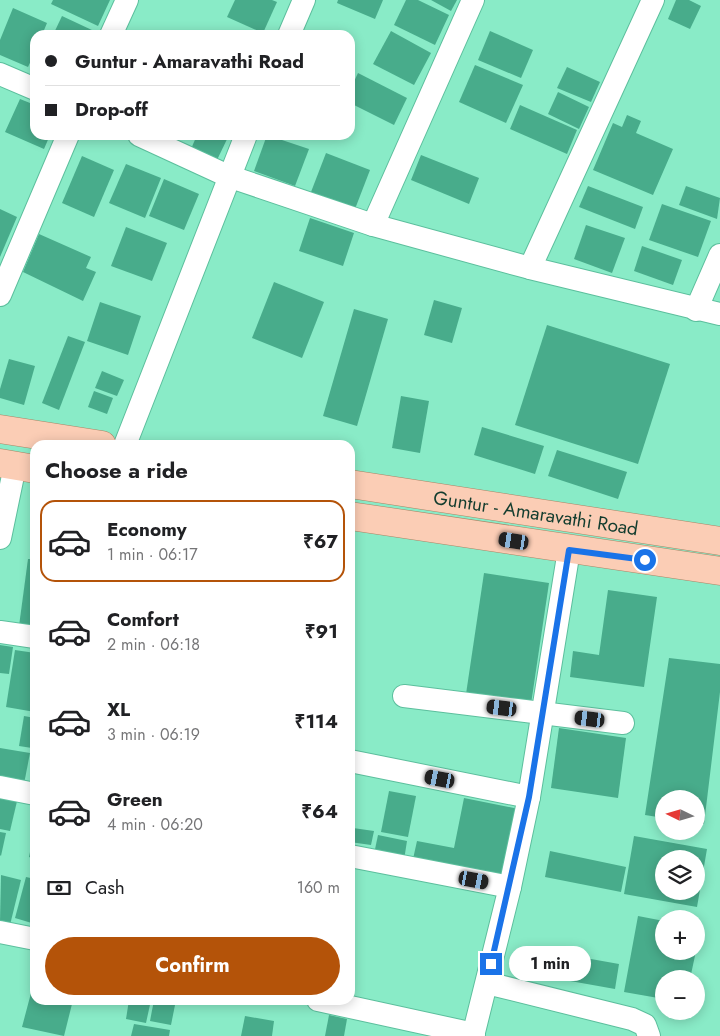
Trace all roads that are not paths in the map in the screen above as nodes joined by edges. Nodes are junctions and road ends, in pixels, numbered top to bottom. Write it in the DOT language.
graph roads {
  1 [pos="127,0"];
  2 [pos="304,0"];
  3 [pos="473,0"];
  4 [pos="654,0"];
  5 [pos="113,30"];
  6 [pos="291,30"];
  7 [pos="0,74"];
  8 [pos="30,87"];
  9 [pos="66,140"];
  10 [pos="150,140"];
  11 [pos="244,140"];
  12 [pos="228,176"];
  13 [pos="373,225"];
  14 [pos="720,255"];
  15 [pos="530,268"];
  16 [pos="0,295"];
  17 [pos="696,310"];
  18 [pos="720,314"];
  19 [pos="0,429"];
  20 [pos="70,440"];
  21 [pos="127,440"];
  22 [pos="17,466"];
  23 [pos="355,485"];
  24 [pos="355,517"];
  25 [pos="0,538"];
  26 [pos="720,541"];
  27 [pos="569,550"];
  28 [pos="720,571"];
  29 [pos="0,632"];
  30 [pos="30,637"];
  31 [pos="404,696"];
  32 [pos="541,713"];
  33 [pos="623,723"];
  34 [pos="355,762"];
  35 [pos="0,787"];
  36 [pos="30,793"];
  37 [pos="529,797"];
  38 [pos="355,857"];
  39 [pos="510,887"];
  40 [pos="0,932"];
  41 [pos="30,938"];
  42 [pos="487,983"];
  43 [pos="340,1005"];
  44 [pos="474,1035"];
  45 [pos="649,1036"];
  1 -- 5 [label="street"];
  2 -- 6 [label="street"];
  3 -- 13 [label="street"];
  4 -- 15 [label="street"];
  7 -- 8 [label="street"];
  9 -- 16 [label="street"];
  10 -- 12 [label="street"];
  11 -- 12 [label="street"];
  12 -- 13 [label="street"];
  12 -- 21 [label="street"];
  13 -- 15 [label="street"];
  14 -- 17 [label="street"];
  15 -- 17 [label="street"];
  17 -- 18 [label="street"];
  19 -- 20 [label="main road"];
  22 -- 25 [label="street"];
  23 -- 26 [label="main road, Guntur - Amaravathi Road"];
  24 -- 27 [label="main road, Guntur - Amaravathi Road"];
  27 -- 28 [label="main road, Guntur - Amaravathi Road"];
  27 -- 32 [label="street"];
  29 -- 30 [label="street"];
  31 -- 32 [label="street"];
  32 -- 33 [label="street"];
  32 -- 37 [label="street"];
  34 -- 37 [label="street"];
  35 -- 36 [label="street"];
  37 -- 39 [label="street"];
  38 -- 39 [label="street"];
  39 -- 42 [label="street"];
  40 -- 41 [label="street"];
  42 -- 44 [label="street"];
  42 -- 45 [label="street"];
  43 -- 44 [label="street"];
}
